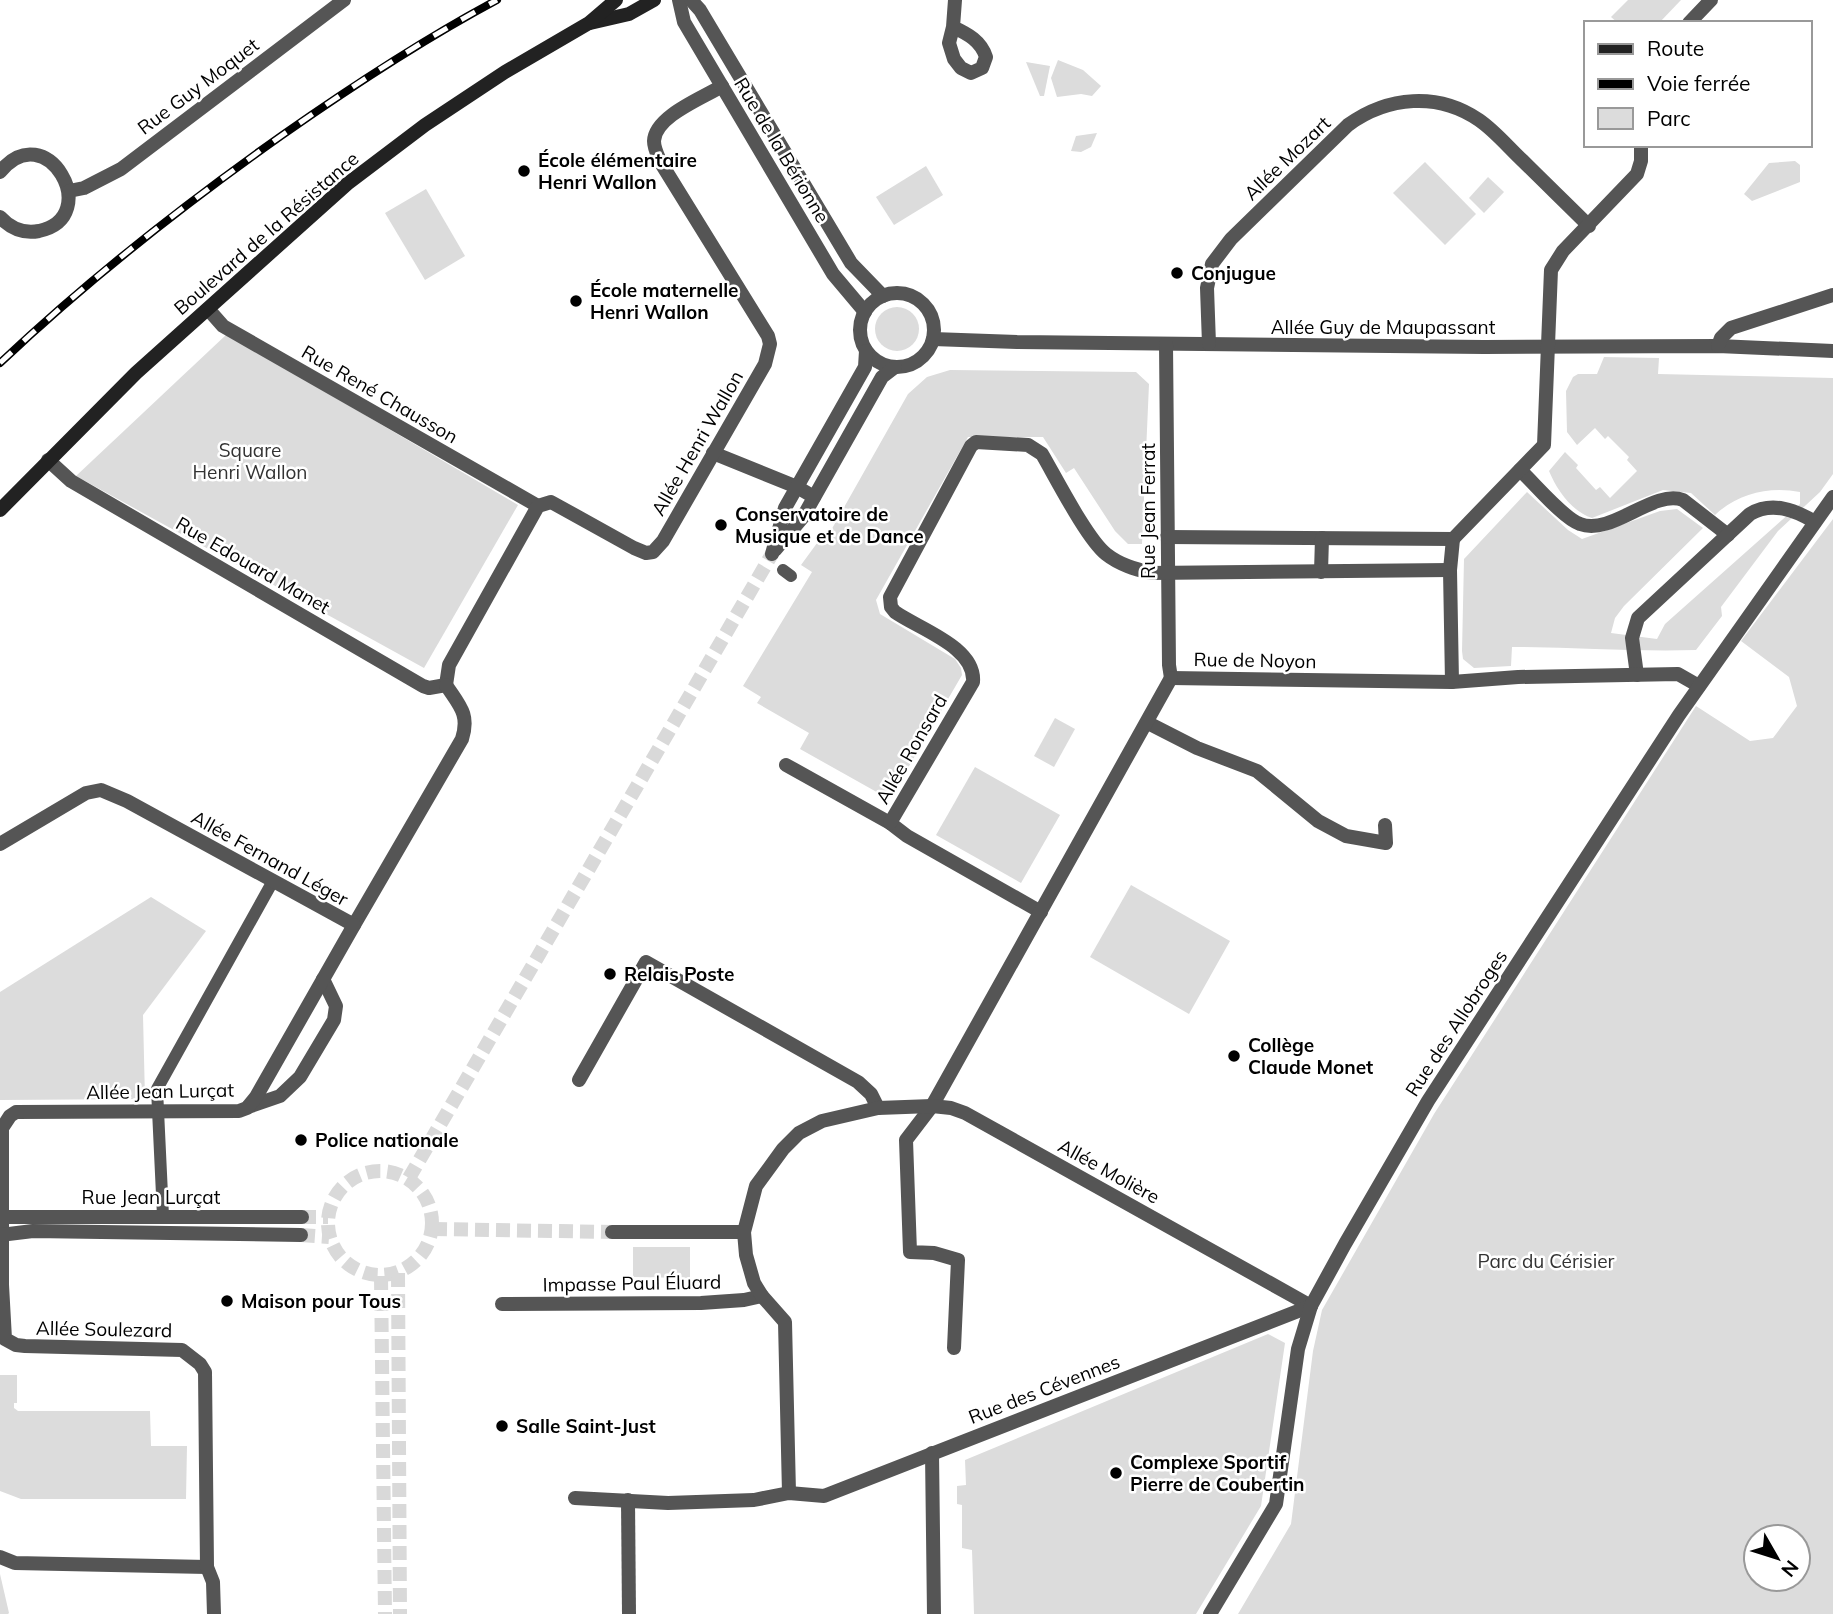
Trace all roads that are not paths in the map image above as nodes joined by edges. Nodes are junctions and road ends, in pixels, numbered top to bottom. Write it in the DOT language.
graph roads {
  1 [pos="344,0"];
  2 [pos="616,0"];
  3 [pos="654,0"];
  4 [pos="679,0"];
  5 [pos="691,0"];
  6 [pos="955,0"];
  7 [pos="1711,0"];
  8 [pos="1691,21"];
  9 [pos="589,23"];
  10 [pos="953,26"];
  11 [pos="722,86"];
  12 [pos="1641,147"];
  13 [pos="0,172"];
  14 [pos="69,191"];
  15 [pos="0,216"];
  16 [pos="1589,226"];
  17 [pos="1833,295"];
  18 [pos="883,296"];
  19 [pos="208,309"];
  20 [pos="865,312"];
  21 [pos="933,339"];
  22 [pos="1166,344"];
  23 [pos="1209,344"];
  24 [pos="1718,346"];
  25 [pos="1547,347"];
  26 [pos="866,351"];
  27 [pos="1833,351"];
  28 [pos="895,367"];
  29 [pos="713,453"];
  30 [pos="48,460"];
  31 [pos="1520,470"];
  32 [pos="797,487"];
  33 [pos="814,497"];
  34 [pos="1833,497"];
  35 [pos="538,506"];
  36 [pos="0,510"];
  37 [pos="1815,522"];
  38 [pos="1728,535"];
  39 [pos="1167,537"];
  40 [pos="1322,538"];
  41 [pos="1453,539"];
  42 [pos="1450,570"];
  43 [pos="1321,572"];
  44 [pos="1167,574"];
  45 [pos="1637,676"];
  46 [pos="1171,678"];
  47 [pos="1452,682"];
  48 [pos="446,685"];
  49 [pos="1699,686"];
  50 [pos="1148,723"];
  51 [pos="786,765"];
  52 [pos="890,823"];
  53 [pos="1385,825"];
  54 [pos="0,844"];
  55 [pos="273,881"];
  56 [pos="1041,912"];
  57 [pos="354,925"];
  58 [pos="323,979"];
  59 [pos="579,1080"];
  60 [pos="932,1106"];
  61 [pos="247,1108"];
  62 [pos="878,1108"];
  63 [pos="157,1111"];
  64 [pos="163,1216"];
  65 [pos="302,1217"];
  66 [pos="1,1218"];
  67 [pos="744,1231"];
  68 [pos="612,1232"];
  69 [pos="1,1235"];
  70 [pos="301,1235"];
  71 [pos="762,1296"];
  72 [pos="502,1304"];
  73 [pos="1311,1306"];
  74 [pos="954,1348"];
  75 [pos="932,1453"];
  76 [pos="789,1493"];
  77 [pos="575,1498"];
  78 [pos="628,1500"];
  79 [pos="0,1557"];
  80 [pos="207,1567"];
  81 [pos="214,1614"];
  82 [pos="629,1614"];
  83 [pos="934,1614"];
  84 [pos="1210,1614"];
  1 -- 14 [label="street, Rue Guy Moquet"];
  2 -- 9 [label="main road, Boulevard de la Résistance"];
  3 -- 9 [label="main road, Boulevard de la Résistance"];
  4 -- 11 [label="street, Rue de la Bérionne"];
  5 -- 18 [label="street, Rue de la Bérionne"];
  6 -- 10 [label="street"];
  7 -- 8 [label="street"];
  9 -- 19 [label="main road, Boulevard de la Résistance"];
  11 -- 20 [label="street, Rue de la Bérionne"];
  11 -- 29 [label="street, Allée Henri Wallon"];
  12 -- 16 [label="street"];
  13 -- 14 [label="street"];
  14 -- 15 [label="street"];
  16 -- 23 [label="street, Allée Mozart"];
  16 -- 25 [label="street"];
  17 -- 24 [label="street"];
  18 -- 20 [label="street"];
  18 -- 21 [label="street"];
  19 -- 30 [label="main road, Boulevard de la Résistance"];
  19 -- 35 [label="street, Rue René Chausson"];
  20 -- 26 [label="street"];
  21 -- 22 [label="street, Allée Guy de Maupassant"];
  21 -- 28 [label="street"];
  22 -- 23 [label="street, Allée Guy de Maupassant"];
  22 -- 39 [label="street, Rue Jean Ferrat"];
  23 -- 25 [label="street, Allée Guy de Maupassant"];
  24 -- 25 [label="street, Allée Guy de Maupassant"];
  24 -- 27 [label="street, Allée Guy de Maupassant"];
  25 -- 31 [label="street"];
  26 -- 28 [label="street"];
  26 -- 32 [label="street"];
  28 -- 33 [label="street"];
  29 -- 32 [label="street"];
  29 -- 35 [label="street, Allée Henri Wallon"];
  30 -- 36 [label="main road, Boulevard de la Résistance"];
  30 -- 48 [label="street, Rue Edouard Manet"];
  31 -- 38 [label="street"];
  31 -- 41 [label="street"];
  32 -- 33 [label="street"];
  32 -- 33 [label="street"];
  34 -- 37 [label="street, Rue des Allobroges"];
  35 -- 48 [label="street"];
  37 -- 38 [label="street"];
  37 -- 49 [label="street, Rue des Allobroges"];
  38 -- 45 [label="street"];
  39 -- 40 [label="street"];
  39 -- 44 [label="street, Rue Jean Ferrat"];
  40 -- 41 [label="street"];
  40 -- 43 [label="street"];
  41 -- 42 [label="street"];
  42 -- 43 [label="street"];
  42 -- 47 [label="street"];
  43 -- 44 [label="street"];
  44 -- 46 [label="street, Rue Jean Ferrat"];
  44 -- 52 [label="street, Allée Ronsard"];
  45 -- 47 [label="street, Rue de Noyon"];
  45 -- 49 [label="street, Rue de Noyon"];
  46 -- 47 [label="street, Rue de Noyon"];
  46 -- 50 [label="street, Rue de Noyon"];
  48 -- 57 [label="street, Allée Fernand Léger"];
  49 -- 73 [label="street, Rue des Allobroges"];
  50 -- 53 [label="street"];
  50 -- 56 [label="street, Rue de Noyon"];
  51 -- 52 [label="street"];
  52 -- 56 [label="street, Allée Ronsard"];
  54 -- 55 [label="street, Allée Fernand Léger"];
  55 -- 57 [label="street, Allée Fernand Léger"];
  55 -- 63 [label="street"];
  56 -- 60 [label="street, Rue de Noyon"];
  57 -- 58 [label="street, Allée Jean Lurçat"];
  58 -- 61 [label="street, Allée Jean Lurçat"];
  58 -- 61 [label="street"];
  59 -- 62 [label="street"];
  60 -- 62 [label="street, Allée Molière"];
  60 -- 73 [label="street, Allée Molière"];
  60 -- 74 [label="street, Rue de Noyon"];
  61 -- 63 [label="street, Allée Jean Lurçat"];
  62 -- 67 [label="street, Allée Molière"];
  63 -- 64 [label="street"];
  63 -- 66 [label="street, Allée Jean Lurçat"];
  64 -- 65 [label="street, Rue Jean Lurçat"];
  64 -- 66 [label="street, Rue Jean Lurçat"];
  66 -- 69 [label="street, Allée Soulezard"];
  67 -- 68 [label="street"];
  67 -- 71 [label="street"];
  69 -- 70 [label="street, Rue Jean Lurçat"];
  69 -- 80 [label="street, Allée Soulezard"];
  71 -- 72 [label="street, Impasse Paul Éluard"];
  71 -- 76 [label="street"];
  73 -- 75 [label="street, Rue des Cévennes"];
  73 -- 84 [label="street, Rue des Allobroges"];
  75 -- 76 [label="street, Rue des Cévennes"];
  75 -- 83 [label="street"];
  76 -- 78 [label="street, Rue des Cévennes"];
  77 -- 78 [label="street, Rue des Cévennes"];
  78 -- 82 [label="street"];
  79 -- 80 [label="street"];
  80 -- 81 [label="street, Allée Soulezard"];
}
